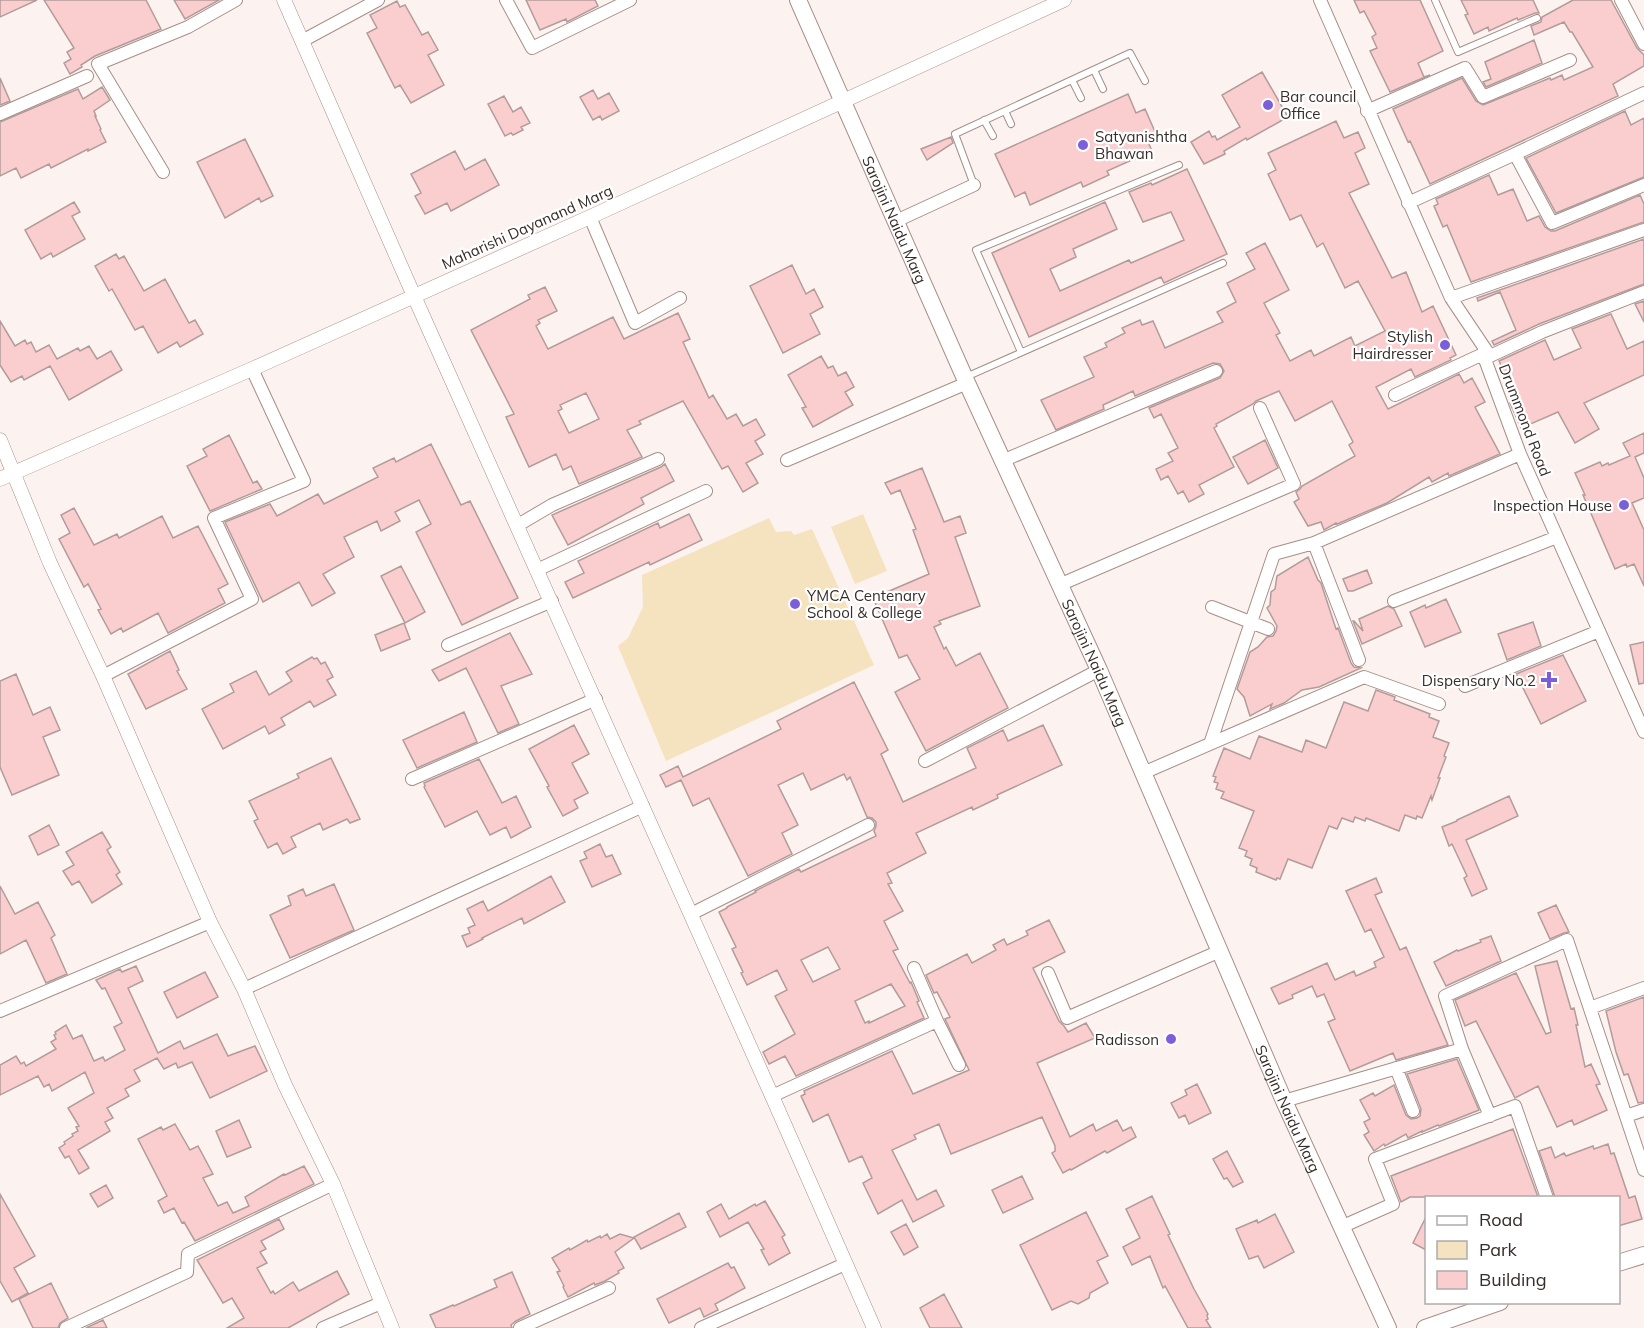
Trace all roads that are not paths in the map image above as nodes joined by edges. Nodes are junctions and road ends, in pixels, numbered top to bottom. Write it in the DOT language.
graph roads {
  1 [pos="236,0"];
  2 [pos="285,0"];
  3 [pos="378,0"];
  4 [pos="506,0"];
  5 [pos="630,0"];
  6 [pos="798,0"];
  7 [pos="1064,0"];
  8 [pos="1320,0"];
  9 [pos="1435,0"];
  10 [pos="1621,0"];
  11 [pos="1537,18"];
  12 [pos="302,40"];
  13 [pos="1644,44"];
  14 [pos="1570,60"];
  15 [pos="1094,70"];
  16 [pos="87,76"];
  17 [pos="1072,80"];
  18 [pos="1145,81"];
  19 [pos="1103,89"];
  20 [pos="1644,93"];
  21 [pos="1081,98"];
  22 [pos="843,101"];
  23 [pos="1005,111"];
  24 [pos="1367,111"];
  25 [pos="0,114"];
  26 [pos="984,120"];
  27 [pos="1011,124"];
  28 [pos="993,136"];
  29 [pos="1515,154"];
  30 [pos="1179,165"];
  31 [pos="163,172"];
  32 [pos="974,185"];
  33 [pos="1644,185"];
  34 [pos="1408,203"];
  35 [pos="590,217"];
  36 [pos="896,221"];
  37 [pos="1644,230"];
  38 [pos="1223,263"];
  39 [pos="1644,292"];
  40 [pos="414,296"];
  41 [pos="680,298"];
  42 [pos="1450,298"];
  43 [pos="1021,352"];
  44 [pos="1487,355"];
  45 [pos="252,369"];
  46 [pos="1216,371"];
  47 [pos="966,380"];
  48 [pos="1395,395"];
  49 [pos="1260,408"];
  50 [pos="0,440"];
  51 [pos="1520,454"];
  52 [pos="658,459"];
  53 [pos="787,460"];
  54 [pos="1002,461"];
  55 [pos="14,473"];
  56 [pos="0,479"];
  57 [pos="706,491"];
  58 [pos="518,525"];
  59 [pos="1557,537"];
  60 [pos="1314,543"];
  61 [pos="537,570"];
  62 [pos="1059,585"];
  63 [pos="552,601"];
  64 [pos="1395,601"];
  65 [pos="1212,607"];
  66 [pos="1250,623"];
  67 [pos="1268,629"];
  68 [pos="1599,631"];
  69 [pos="448,645"];
  70 [pos="1359,660"];
  71 [pos="1099,670"];
  72 [pos="103,676"];
  73 [pos="1465,686"];
  74 [pos="596,699"];
  75 [pos="1439,704"];
  76 [pos="1644,732"];
  77 [pos="1210,744"];
  78 [pos="925,761"];
  79 [pos="1143,772"];
  80 [pos="412,780"];
  81 [pos="644,806"];
  82 [pos="868,825"];
  83 [pos="691,914"];
  84 [pos="210,922"];
  85 [pos="1220,951"];
  86 [pos="914,968"];
  87 [pos="1048,973"];
  88 [pos="244,988"];
  89 [pos="1644,988"];
  90 [pos="1590,1008"];
  91 [pos="0,1011"];
  92 [pos="938,1021"];
  93 [pos="1462,1049"];
  94 [pos="959,1065"];
  95 [pos="1396,1068"];
  96 [pos="772,1096"];
  97 [pos="1284,1101"];
  98 [pos="1644,1110"];
  99 [pos="1413,1111"];
  100 [pos="1490,1116"];
  101 [pos="1626,1116"];
  102 [pos="1644,1170"];
  103 [pos="333,1185"];
  104 [pos="1547,1196"];
  105 [pos="1341,1227"];
  106 [pos="1644,1255"];
  107 [pos="1620,1262"];
  108 [pos="845,1264"];
  109 [pos="609,1287"];
  110 [pos="381,1304"];
  111 [pos="1494,1304"];
  112 [pos="66,1328"];
  113 [pos="322,1328"];
  114 [pos="392,1328"];
  115 [pos="520,1328"];
  116 [pos="701,1328"];
  117 [pos="874,1328"];
  118 [pos="1388,1328"];
  119 [pos="1425,1328"];
  1 -- 31 [label="street"];
  2 -- 12 [label="street"];
  3 -- 12 [label="street"];
  4 -- 5 [label="street"];
  6 -- 22 [label="main road, Sarojini Naidu Marg"];
  7 -- 22 [label="street, Maharishi Dayanand Marg"];
  8 -- 24 [label="street, Drummond Road"];
  9 -- 11 [label="lane"];
  10 -- 13 [label="street"];
  12 -- 40 [label="street"];
  14 -- 24 [label="street"];
  15 -- 17 [label="lane"];
  15 -- 18 [label="lane"];
  15 -- 19 [label="lane"];
  16 -- 25 [label="street"];
  17 -- 21 [label="lane"];
  17 -- 23 [label="lane"];
  20 -- 29 [label="street"];
  22 -- 35 [label="street, Maharishi Dayanand Marg"];
  22 -- 36 [label="main road, Sarojini Naidu Marg"];
  23 -- 26 [label="lane"];
  23 -- 27 [label="lane"];
  24 -- 34 [label="street, Drummond Road"];
  26 -- 28 [label="lane"];
  26 -- 32 [label="lane"];
  29 -- 33 [label="street"];
  29 -- 34 [label="street"];
  30 -- 43 [label="lane"];
  32 -- 36 [label="street"];
  34 -- 42 [label="street, Drummond Road"];
  35 -- 40 [label="street, Maharishi Dayanand Marg"];
  35 -- 41 [label="street"];
  36 -- 47 [label="main road, Sarojini Naidu Marg"];
  37 -- 42 [label="street"];
  38 -- 43 [label="lane"];
  39 -- 44 [label="street"];
  40 -- 45 [label="street, Maharishi Dayanand Marg"];
  40 -- 58 [label="street"];
  42 -- 44 [label="street, Drummond Road"];
  43 -- 47 [label="lane"];
  44 -- 48 [label="street"];
  44 -- 51 [label="street, Drummond Road"];
  45 -- 55 [label="street, Maharishi Dayanand Marg"];
  45 -- 72 [label="street"];
  46 -- 54 [label="street"];
  47 -- 53 [label="street"];
  47 -- 54 [label="main road, Sarojini Naidu Marg"];
  49 -- 62 [label="street"];
  50 -- 55 [label="street"];
  51 -- 59 [label="street, Drummond Road"];
  51 -- 60 [label="street"];
  52 -- 58 [label="street"];
  54 -- 62 [label="main road, Sarojini Naidu Marg"];
  55 -- 56 [label="street, Maharishi Dayanand Marg"];
  55 -- 72 [label="street"];
  57 -- 61 [label="street"];
  58 -- 61 [label="street"];
  59 -- 64 [label="street"];
  59 -- 68 [label="street, Drummond Road"];
  60 -- 66 [label="street"];
  60 -- 70 [label="street"];
  61 -- 63 [label="street"];
  62 -- 71 [label="main road, Sarojini Naidu Marg"];
  63 -- 69 [label="street"];
  63 -- 74 [label="street"];
  65 -- 66 [label="street"];
  66 -- 67 [label="street"];
  66 -- 77 [label="street"];
  68 -- 73 [label="street"];
  68 -- 76 [label="street, Drummond Road"];
  71 -- 78 [label="street"];
  71 -- 79 [label="main road, Sarojini Naidu Marg"];
  72 -- 84 [label="street"];
  74 -- 80 [label="street"];
  74 -- 81 [label="street"];
  75 -- 77 [label="street"];
  77 -- 79 [label="street"];
  79 -- 85 [label="main road, Sarojini Naidu Marg"];
  81 -- 83 [label="street"];
  81 -- 88 [label="street"];
  82 -- 83 [label="street"];
  83 -- 96 [label="street"];
  84 -- 88 [label="street"];
  84 -- 91 [label="street"];
  85 -- 87 [label="street"];
  85 -- 97 [label="main road, Sarojini Naidu Marg"];
  86 -- 92 [label="street"];
  88 -- 103 [label="street"];
  89 -- 90 [label="street"];
  90 -- 93 [label="street"];
  90 -- 101 [label="street"];
  92 -- 94 [label="street"];
  92 -- 96 [label="street"];
  93 -- 95 [label="street"];
  93 -- 100 [label="street"];
  95 -- 97 [label="street"];
  95 -- 99 [label="street"];
  96 -- 108 [label="street"];
  97 -- 105 [label="main road, Sarojini Naidu Marg"];
  98 -- 101 [label="street"];
  100 -- 104 [label="street"];
  100 -- 105 [label="street"];
  101 -- 102 [label="street"];
  103 -- 110 [label="street"];
  103 -- 112 [label="street"];
  105 -- 118 [label="main road, Sarojini Naidu Marg"];
  106 -- 107 [label="main road"];
  108 -- 116 [label="street"];
  108 -- 117 [label="street"];
  109 -- 115 [label="street"];
  110 -- 113 [label="street"];
  110 -- 114 [label="street"];
  111 -- 119 [label="main road"];
}
